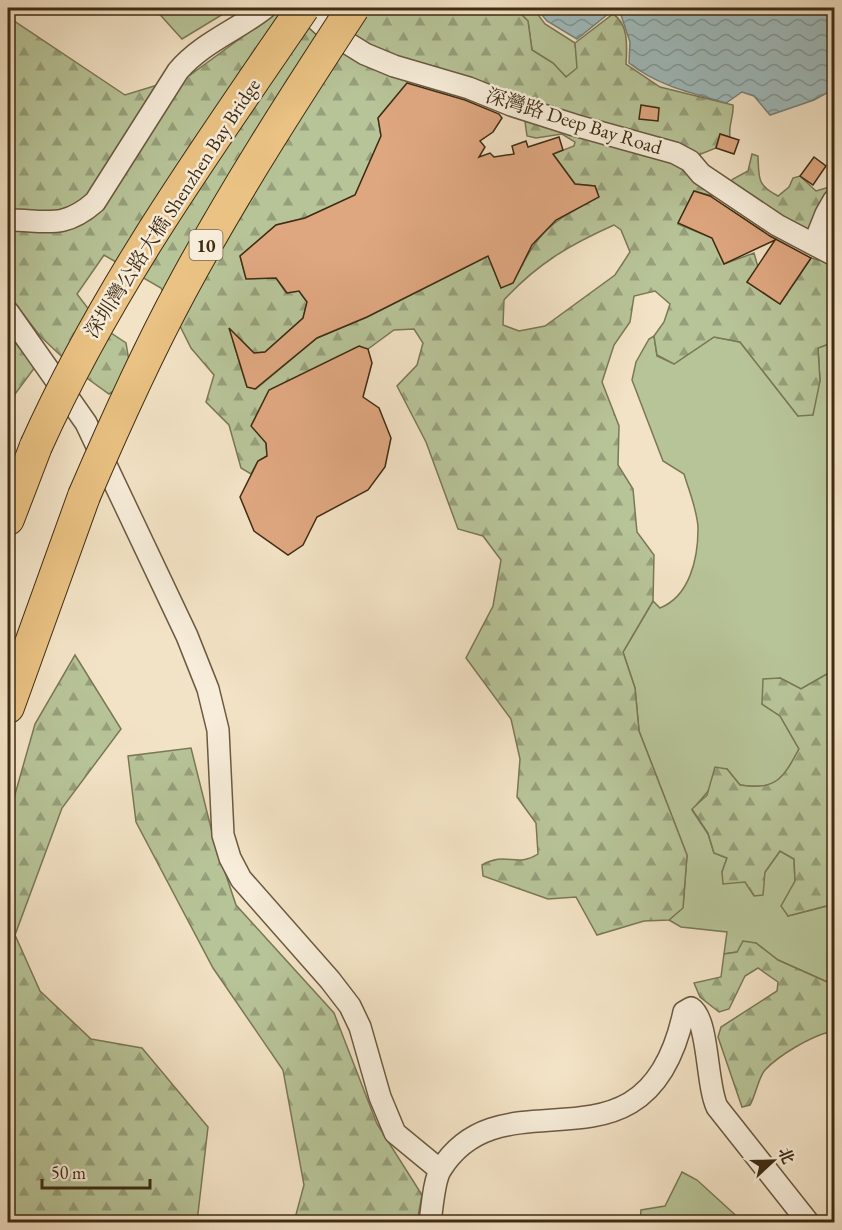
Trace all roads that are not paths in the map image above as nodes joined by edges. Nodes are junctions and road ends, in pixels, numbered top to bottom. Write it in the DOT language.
graph roads {
  1 [pos="265,8"];
  2 [pos="304,8"];
  3 [pos="353,8"];
  4 [pos="834,200"];
  5 [pos="8,220"];
  6 [pos="814,244"];
  7 [pos="834,255"];
  8 [pos="8,312"];
  9 [pos="8,519"];
  10 [pos="8,707"];
  11 [pos="440,1170"];
  12 [pos="430,1222"];
  13 [pos="808,1222"];
  1 -- 5 [label="street"];
  2 -- 6 [label="street, 深灣路 Deep Bay Road"];
  2 -- 9 [label="highway, 深圳灣公路大橋 Shenzhen Bay Bridge, bridge"];
  3 -- 10 [label="highway, 10, bridge"];
  4 -- 6 [label="street"];
  6 -- 7 [label="street, 深灣路 Deep Bay Road"];
  8 -- 11 [label="street"];
  11 -- 12 [label="street"];
  11 -- 13 [label="street"];
}
